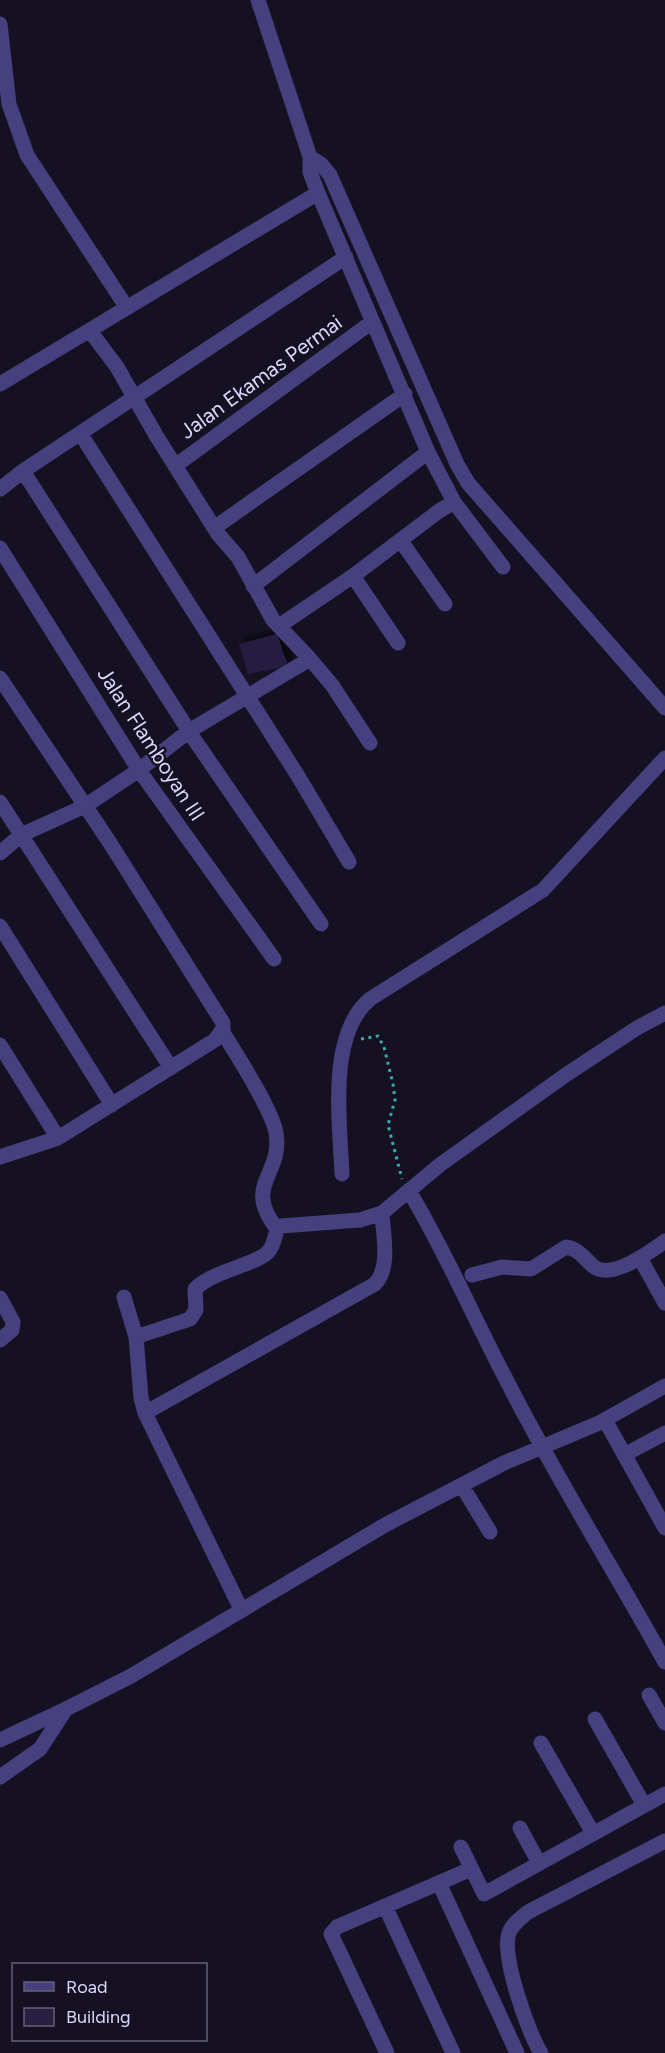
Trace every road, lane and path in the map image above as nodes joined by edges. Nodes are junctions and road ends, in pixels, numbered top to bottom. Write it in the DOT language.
graph roads {
  1 [pos="258,0"];
  2 [pos="0,24"];
  3 [pos="310,157"];
  4 [pos="318,193"];
  5 [pos="346,257"];
  6 [pos="127,308"];
  7 [pos="372,322"];
  8 [pos="90,331"];
  9 [pos="0,384"];
  10 [pos="405,394"];
  11 [pos="134,397"];
  12 [pos="80,433"];
  13 [pos="428,452"];
  14 [pos="175,466"];
  15 [pos="23,471"];
  16 [pos="0,489"];
  17 [pos="457,490"];
  18 [pos="214,528"];
  19 [pos="401,541"];
  20 [pos="0,548"];
  21 [pos="503,567"];
  22 [pos="353,576"];
  23 [pos="254,586"];
  24 [pos="446,604"];
  25 [pos="279,626"];
  26 [pos="398,643"];
  27 [pos="310,659"];
  28 [pos="0,678"];
  29 [pos="246,695"];
  30 [pos="665,708"];
  31 [pos="189,730"];
  32 [pos="370,743"];
  33 [pos="665,758"];
  34 [pos="139,770"];
  35 [pos="0,802"];
  36 [pos="85,806"];
  37 [pos="21,835"];
  38 [pos="0,853"];
  39 [pos="349,862"];
  40 [pos="321,924"];
  41 [pos="0,926"];
  42 [pos="274,959"];
  43 [pos="665,1013"];
  44 [pos="222,1031"];
  45 [pos="0,1045"];
  46 [pos="346,1045"];
  47 [pos="171,1068"];
  48 [pos="112,1105"];
  49 [pos="58,1138"];
  50 [pos="0,1157"];
  51 [pos="342,1173"];
  52 [pos="409,1191"];
  53 [pos="382,1213"];
  54 [pos="277,1229"];
  55 [pos="665,1241"];
  56 [pos="640,1258"];
  57 [pos="472,1275"];
  58 [pos="0,1298"];
  59 [pos="124,1298"];
  60 [pos="665,1303"];
  61 [pos="136,1337"];
  62 [pos="0,1340"];
  63 [pos="665,1386"];
  64 [pos="145,1413"];
  65 [pos="605,1420"];
  66 [pos="665,1433"];
  67 [pos="544,1449"];
  68 [pos="624,1455"];
  69 [pos="462,1486"];
  70 [pos="665,1528"];
  71 [pos="490,1532"];
  72 [pos="241,1609"];
  73 [pos="664,1657"];
  74 [pos="649,1695"];
  75 [pos="66,1709"];
  76 [pos="595,1719"];
  77 [pos="665,1723"];
  78 [pos="0,1740"];
  79 [pos="542,1743"];
  80 [pos="0,1777"];
  81 [pos="665,1794"];
  82 [pos="644,1805"];
  83 [pos="520,1828"];
  84 [pos="593,1833"];
  85 [pos="665,1841"];
  86 [pos="460,1847"];
  87 [pos="539,1863"];
  88 [pos="471,1869"];
  89 [pos="439,1883"];
  90 [pos="385,1906"];
  91 [pos="387,2053"];
  92 [pos="453,2053"];
  93 [pos="518,2053"];
  94 [pos="541,2053"];
  1 -- 3 [label="street"];
  2 -- 6 [label="street"];
  3 -- 4 [label="street"];
  3 -- 17 [label="street"];
  4 -- 5 [label="street"];
  4 -- 6 [label="street"];
  5 -- 7 [label="street"];
  5 -- 11 [label="street"];
  6 -- 8 [label="street"];
  7 -- 10 [label="street"];
  7 -- 14 [label="street, Jalan Ekamas Permai"];
  8 -- 9 [label="street"];
  8 -- 11 [label="street"];
  10 -- 13 [label="street"];
  10 -- 18 [label="street"];
  11 -- 12 [label="street"];
  11 -- 14 [label="street"];
  12 -- 15 [label="street"];
  12 -- 29 [label="street"];
  13 -- 17 [label="street"];
  13 -- 23 [label="street"];
  14 -- 18 [label="street"];
  15 -- 16 [label="street"];
  15 -- 31 [label="street"];
  17 -- 19 [label="street"];
  17 -- 21 [label="street"];
  17 -- 30 [label="street"];
  18 -- 23 [label="street"];
  19 -- 22 [label="street"];
  19 -- 24 [label="street"];
  20 -- 34 [label="street, Jalan Flamboyan III"];
  22 -- 25 [label="street"];
  22 -- 26 [label="street"];
  23 -- 25 [label="street"];
  25 -- 27 [label="street"];
  27 -- 29 [label="street"];
  27 -- 32 [label="street"];
  28 -- 36 [label="street"];
  29 -- 31 [label="street"];
  29 -- 39 [label="street"];
  31 -- 34 [label="street"];
  31 -- 40 [label="street"];
  33 -- 46 [label="street"];
  34 -- 36 [label="street"];
  34 -- 42 [label="street, Jalan Flamboyan III"];
  35 -- 37 [label="street"];
  36 -- 37 [label="street"];
  36 -- 44 [label="street"];
  37 -- 38 [label="street"];
  37 -- 47 [label="street"];
  41 -- 48 [label="street"];
  43 -- 52 [label="street"];
  44 -- 47 [label="street"];
  44 -- 54 [label="street"];
  45 -- 49 [label="street"];
  46 -- 51 [label="street"];
  46 -- 52 [label="path"];
  47 -- 48 [label="street"];
  48 -- 49 [label="street"];
  49 -- 50 [label="street"];
  52 -- 53 [label="street"];
  52 -- 67 [label="street"];
  53 -- 54 [label="street"];
  53 -- 64 [label="street"];
  54 -- 61 [label="street"];
  55 -- 56 [label="street"];
  56 -- 57 [label="street"];
  56 -- 60 [label="street"];
  58 -- 62 [label="street"];
  59 -- 61 [label="street"];
  61 -- 64 [label="street"];
  63 -- 65 [label="street"];
  64 -- 72 [label="street"];
  65 -- 67 [label="street"];
  65 -- 68 [label="street"];
  66 -- 68 [label="street"];
  67 -- 69 [label="street"];
  67 -- 73 [label="street"];
  68 -- 70 [label="street"];
  69 -- 71 [label="street"];
  69 -- 72 [label="street"];
  72 -- 75 [label="street"];
  74 -- 77 [label="street"];
  75 -- 78 [label="street"];
  75 -- 80 [label="street"];
  76 -- 82 [label="street"];
  79 -- 84 [label="street"];
  81 -- 82 [label="street"];
  82 -- 84 [label="street"];
  83 -- 87 [label="street"];
  84 -- 87 [label="street"];
  85 -- 94 [label="street"];
  86 -- 88 [label="street"];
  87 -- 88 [label="street"];
  88 -- 89 [label="street"];
  89 -- 90 [label="street"];
  89 -- 93 [label="street"];
  90 -- 91 [label="street"];
  90 -- 92 [label="street"];
}
